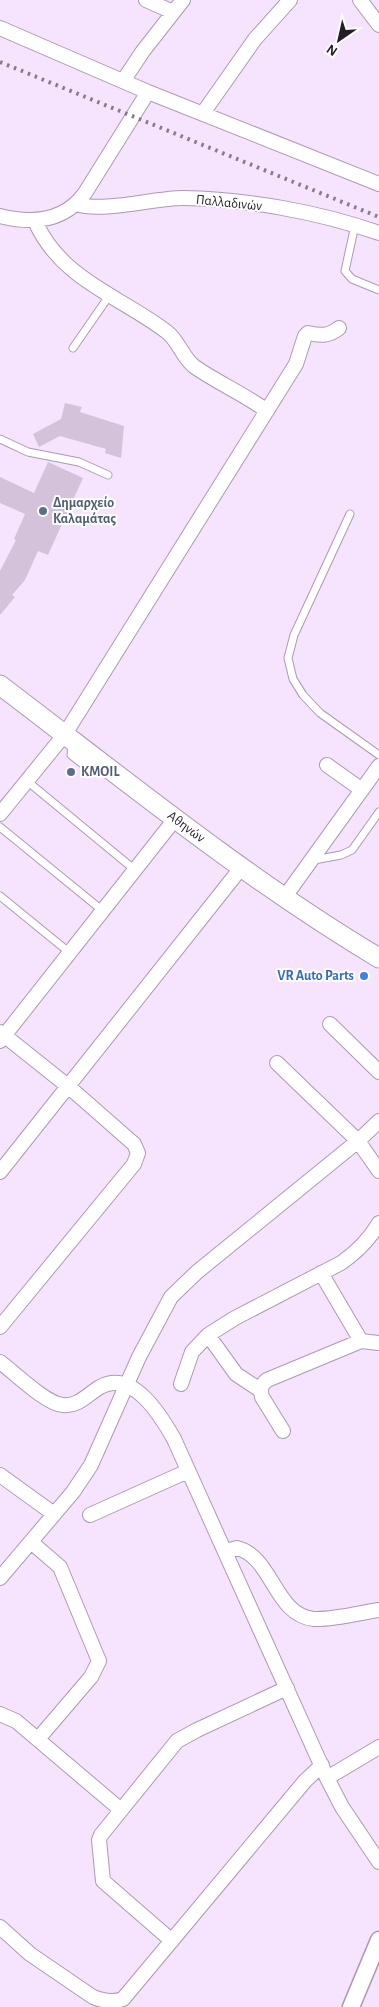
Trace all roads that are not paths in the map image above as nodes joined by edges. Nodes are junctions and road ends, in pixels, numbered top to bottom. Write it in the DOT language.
graph roads {
  1 [pos="146,0"];
  2 [pos="290,0"];
  3 [pos="360,0"];
  4 [pos="179,4"];
  5 [pos="379,25"];
  6 [pos="0,28"];
  7 [pos="123,81"];
  8 [pos="148,92"];
  9 [pos="203,113"];
  10 [pos="379,184"];
  11 [pos="76,204"];
  12 [pos="0,216"];
  13 [pos="35,221"];
  14 [pos="355,225"];
  15 [pos="379,234"];
  16 [pos="379,290"];
  17 [pos="109,296"];
  18 [pos="339,328"];
  19 [pos="73,348"];
  20 [pos="267,410"];
  21 [pos="0,439"];
  22 [pos="108,475"];
  23 [pos="350,514"];
  24 [pos="0,684"];
  25 [pos="68,737"];
  26 [pos="379,755"];
  27 [pos="327,765"];
  28 [pos="379,766"];
  29 [pos="27,781"];
  30 [pos="362,790"];
  31 [pos="379,812"];
  32 [pos="0,814"];
  33 [pos="175,819"];
  34 [pos="0,828"];
  35 [pos="311,861"];
  36 [pos="241,868"];
  37 [pos="135,870"];
  38 [pos="0,896"];
  39 [pos="284,898"];
  40 [pos="103,911"];
  41 [pos="70,953"];
  42 [pos="379,958"];
  43 [pos="330,1024"];
  44 [pos="2,1036"];
  45 [pos="277,1063"];
  46 [pos="379,1072"];
  47 [pos="69,1087"];
  48 [pos="379,1121"];
  49 [pos="358,1140"];
  50 [pos="0,1172"];
  51 [pos="379,1172"];
  52 [pos="377,1235"];
  53 [pos="321,1273"];
  54 [pos="0,1326"];
  55 [pos="208,1335"];
  56 [pos="361,1340"];
  57 [pos="379,1343"];
  58 [pos="0,1362"];
  59 [pos="126,1384"];
  60 [pos="181,1384"];
  61 [pos="260,1390"];
  62 [pos="283,1431"];
  63 [pos="188,1471"];
  64 [pos="0,1475"];
  65 [pos="54,1514"];
  66 [pos="90,1515"];
  67 [pos="31,1542"];
  68 [pos="225,1550"];
  69 [pos="0,1578"];
  70 [pos="379,1610"];
  71 [pos="287,1688"];
  72 [pos="0,1714"];
  73 [pos="38,1740"];
  74 [pos="379,1747"];
  75 [pos="324,1771"];
  76 [pos="121,1810"];
  77 [pos="379,1862"];
  78 [pos="0,1927"];
  79 [pos="379,1940"];
  80 [pos="172,1941"];
  81 [pos="352,2007"];
  1 -- 4 [label="street"];
  2 -- 9 [label="street"];
  3 -- 5 [label="street"];
  4 -- 7 [label="street"];
  6 -- 7 [label="street"];
  7 -- 8 [label="street"];
  8 -- 9 [label="street"];
  8 -- 11 [label="street"];
  9 -- 10 [label="street"];
  11 -- 13 [label="street"];
  11 -- 14 [label="street, Παλλαδινών"];
  12 -- 13 [label="street"];
  13 -- 17 [label="street"];
  14 -- 15 [label="street, Παλλαδινών"];
  14 -- 16 [label="lane"];
  17 -- 19 [label="lane"];
  17 -- 20 [label="street"];
  18 -- 20 [label="street"];
  20 -- 25 [label="street"];
  21 -- 22 [label="lane"];
  23 -- 26 [label="lane"];
  24 -- 25 [label="main road, Αθηνών"];
  25 -- 29 [label="street"];
  25 -- 33 [label="main road, Αθηνών"];
  27 -- 30 [label="street"];
  28 -- 30 [label="street"];
  29 -- 32 [label="street"];
  29 -- 37 [label="lane"];
  30 -- 35 [label="street"];
  31 -- 35 [label="lane"];
  33 -- 36 [label="main road, Αθηνών"];
  33 -- 37 [label="street"];
  34 -- 40 [label="lane"];
  35 -- 39 [label="street"];
  36 -- 39 [label="main road, Αθηνών"];
  36 -- 47 [label="street"];
  37 -- 40 [label="street"];
  38 -- 41 [label="lane"];
  39 -- 42 [label="main road, Αθηνών"];
  40 -- 41 [label="street"];
  41 -- 44 [label="street"];
  43 -- 46 [label="street"];
  44 -- 47 [label="street"];
  45 -- 49 [label="street"];
  47 -- 50 [label="street"];
  47 -- 54 [label="street"];
  48 -- 49 [label="street"];
  49 -- 51 [label="street"];
  49 -- 59 [label="street"];
  52 -- 53 [label="street"];
  53 -- 55 [label="street"];
  53 -- 56 [label="street"];
  55 -- 60 [label="street"];
  55 -- 61 [label="street"];
  56 -- 57 [label="street"];
  56 -- 61 [label="street"];
  58 -- 59 [label="street"];
  59 -- 63 [label="street"];
  59 -- 65 [label="street"];
  61 -- 62 [label="street"];
  63 -- 66 [label="street"];
  63 -- 68 [label="street"];
  64 -- 65 [label="street"];
  65 -- 67 [label="street"];
  67 -- 69 [label="street"];
  67 -- 73 [label="street"];
  68 -- 70 [label="street"];
  68 -- 71 [label="street"];
  71 -- 75 [label="street"];
  71 -- 76 [label="street"];
  72 -- 73 [label="street"];
  73 -- 76 [label="street"];
  74 -- 75 [label="street"];
  75 -- 77 [label="street"];
  75 -- 80 [label="street"];
  76 -- 80 [label="street"];
  78 -- 80 [label="street"];
  79 -- 81 [label="street"];
}
